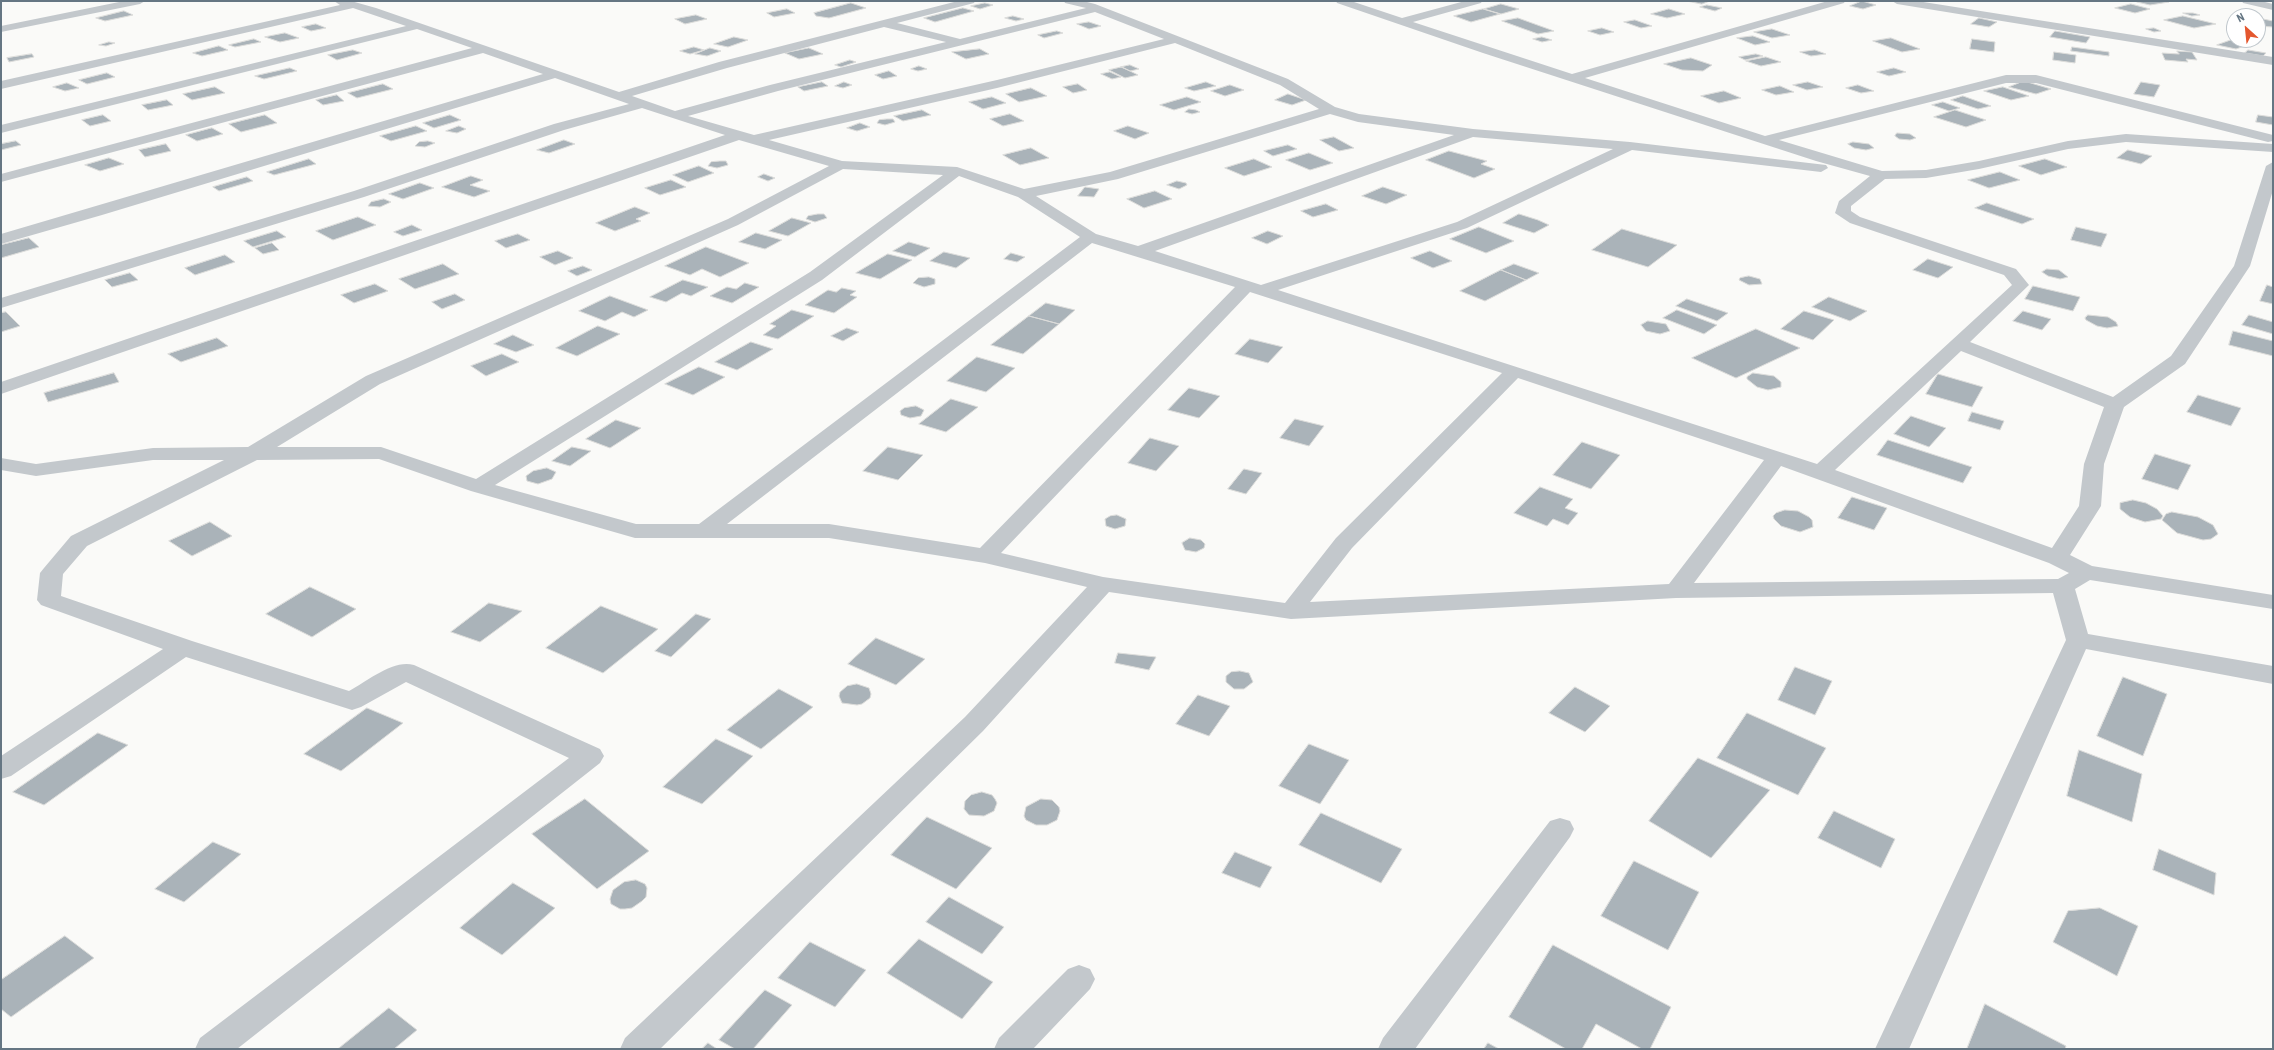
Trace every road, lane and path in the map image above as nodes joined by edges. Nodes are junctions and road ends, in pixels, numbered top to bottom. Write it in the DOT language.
graph roads {
  1 [pos="140,1"];
  2 [pos="970,1"];
  3 [pos="1069,1"];
  4 [pos="1342,1"];
  5 [pos="1477,1"];
  6 [pos="1840,1"];
  7 [pos="1897,1"];
  8 [pos="2247,1"];
  9 [pos="346,3"];
  10 [pos="2273,7"];
  11 [pos="1097,9"];
  12 [pos="1401,22"];
  13 [pos="886,23"];
  14 [pos="418,26"];
  15 [pos="1,29"];
  16 [pos="1174,40"];
  17 [pos="963,43"];
  18 [pos="483,49"];
  19 [pos="2273,61"];
  20 [pos="555,74"];
  21 [pos="1573,78"];
  22 [pos="1,85"];
  23 [pos="618,96"];
  24 [pos="642,104"];
  25 [pos="1330,110"];
  26 [pos="676,115"];
  27 [pos="1,129"];
  28 [pos="1473,132"];
  29 [pos="746,137"];
  30 [pos="1764,140"];
  31 [pos="2273,140"];
  32 [pos="1630,146"];
  33 [pos="2273,148"];
  34 [pos="841,165"];
  35 [pos="2273,166"];
  36 [pos="957,171"];
  37 [pos="1881,175"];
  38 [pos="1,178"];
  39 [pos="1023,194"];
  40 [pos="1090,238"];
  41 [pos="1,239"];
  42 [pos="1138,252"];
  43 [pos="1252,289"];
  44 [pos="1,303"];
  45 [pos="1958,344"];
  46 [pos="1515,371"];
  47 [pos="1,388"];
  48 [pos="2115,404"];
  49 [pos="252,454"];
  50 [pos="1776,458"];
  51 [pos="1,464"];
  52 [pos="1821,472"];
  53 [pos="478,487"];
  54 [pos="704,531"];
  55 [pos="985,556"];
  56 [pos="2057,558"];
  57 [pos="2075,579"];
  58 [pos="1103,584"];
  59 [pos="1676,591"];
  60 [pos="2273,602"];
  61 [pos="1291,611"];
  62 [pos="2078,640"];
  63 [pos="183,647"];
  64 [pos="2273,675"];
  65 [pos="1,769"];
  66 [pos="1560,830"];
  67 [pos="1079,979"];
  68 [pos="212,1049"];
  69 [pos="637,1049"];
  70 [pos="1011,1049"];
  71 [pos="1395,1049"];
  72 [pos="1892,1049"];
  1 -- 15 [label="street"];
  2 -- 13 [label="street"];
  3 -- 11 [label="street"];
  4 -- 12 [label="street"];
  5 -- 12 [label="street"];
  6 -- 21 [label="street"];
  7 -- 19 [label="street"];
  8 -- 10 [label="street"];
  9 -- 14 [label="street"];
  9 -- 22 [label="street"];
  11 -- 16 [label="street"];
  11 -- 17 [label="street"];
  12 -- 21 [label="street"];
  13 -- 17 [label="street"];
  13 -- 23 [label="street"];
  14 -- 18 [label="street"];
  14 -- 27 [label="street"];
  16 -- 25 [label="street"];
  16 -- 29 [label="street"];
  17 -- 26 [label="street"];
  18 -- 20 [label="street"];
  18 -- 38 [label="street"];
  20 -- 23 [label="street"];
  20 -- 41 [label="street"];
  21 -- 30 [label="street"];
  23 -- 24 [label="street"];
  24 -- 26 [label="street"];
  24 -- 44 [label="street"];
  25 -- 28 [label="street"];
  25 -- 39 [label="street"];
  26 -- 29 [label="street"];
  28 -- 32 [label="street"];
  28 -- 42 [label="street"];
  29 -- 34 [label="street"];
  29 -- 47 [label="street"];
  30 -- 31 [label="street"];
  30 -- 37 [label="street"];
  32 -- 37 [label="street"];
  32 -- 43 [label="street"];
  33 -- 37 [label="street"];
  34 -- 36 [label="street"];
  34 -- 49 [label="street"];
  35 -- 48 [label="street"];
  36 -- 39 [label="street"];
  36 -- 53 [label="street"];
  37 -- 45 [label="street"];
  39 -- 40 [label="street"];
  40 -- 42 [label="street"];
  40 -- 54 [label="street"];
  42 -- 43 [label="street"];
  43 -- 46 [label="street"];
  43 -- 55 [label="street"];
  45 -- 48 [label="street"];
  45 -- 52 [label="street"];
  46 -- 50 [label="street"];
  46 -- 61 [label="street"];
  48 -- 56 [label="street"];
  49 -- 51 [label="street"];
  49 -- 53 [label="street"];
  49 -- 63 [label="street"];
  50 -- 52 [label="street"];
  50 -- 59 [label="street"];
  52 -- 56 [label="street"];
  53 -- 54 [label="street"];
  54 -- 55 [label="street"];
  55 -- 58 [label="street"];
  56 -- 57 [label="street"];
  57 -- 59 [label="street"];
  57 -- 60 [label="street"];
  57 -- 62 [label="street"];
  58 -- 61 [label="street"];
  58 -- 69 [label="street"];
  59 -- 61 [label="street"];
  62 -- 64 [label="street"];
  62 -- 72 [label="street"];
  63 -- 65 [label="street"];
  63 -- 68 [label="street"];
  66 -- 71 [label="street"];
  67 -- 70 [label="street"];
}
